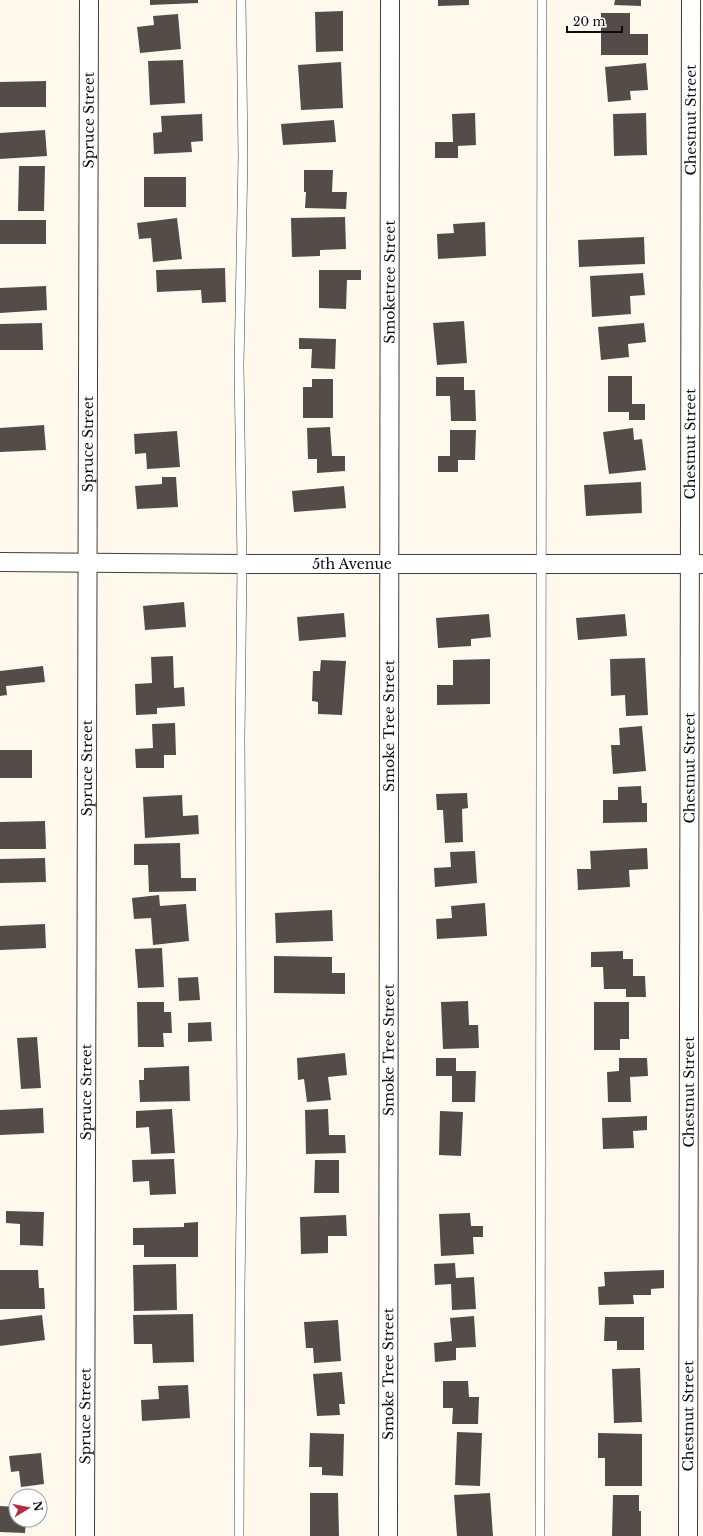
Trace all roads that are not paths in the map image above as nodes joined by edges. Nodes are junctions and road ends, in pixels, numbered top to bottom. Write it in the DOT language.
graph roads {
  1 [pos="90,0"];
  2 [pos="241,0"];
  3 [pos="390,0"];
  4 [pos="542,0"];
  5 [pos="691,0"];
  6 [pos="0,562"];
  7 [pos="89,563"];
  8 [pos="389,563"];
  9 [pos="242,564"];
  10 [pos="697,564"];
  11 [pos="542,565"];
  12 [pos="85,1536"];
  13 [pos="239,1536"];
  14 [pos="388,1536"];
  15 [pos="540,1536"];
  16 [pos="688,1536"];
  1 -- 7 [label="street, Spruce Street"];
  2 -- 9 [label="lane"];
  3 -- 8 [label="street, Smoketree Street"];
  4 -- 11 [label="lane"];
  5 -- 10 [label="street, Chestnut Street"];
  6 -- 7 [label="street, 5th Avenue"];
  7 -- 9 [label="street, 5th Avenue"];
  7 -- 12 [label="street, Spruce Street"];
  8 -- 9 [label="street, 5th Avenue"];
  8 -- 11 [label="street, 5th Avenue"];
  8 -- 14 [label="street, Smoke Tree Street"];
  9 -- 13 [label="lane"];
  10 -- 11 [label="street, 5th Avenue"];
  10 -- 16 [label="street, Chestnut Street"];
  11 -- 15 [label="lane"];
}
